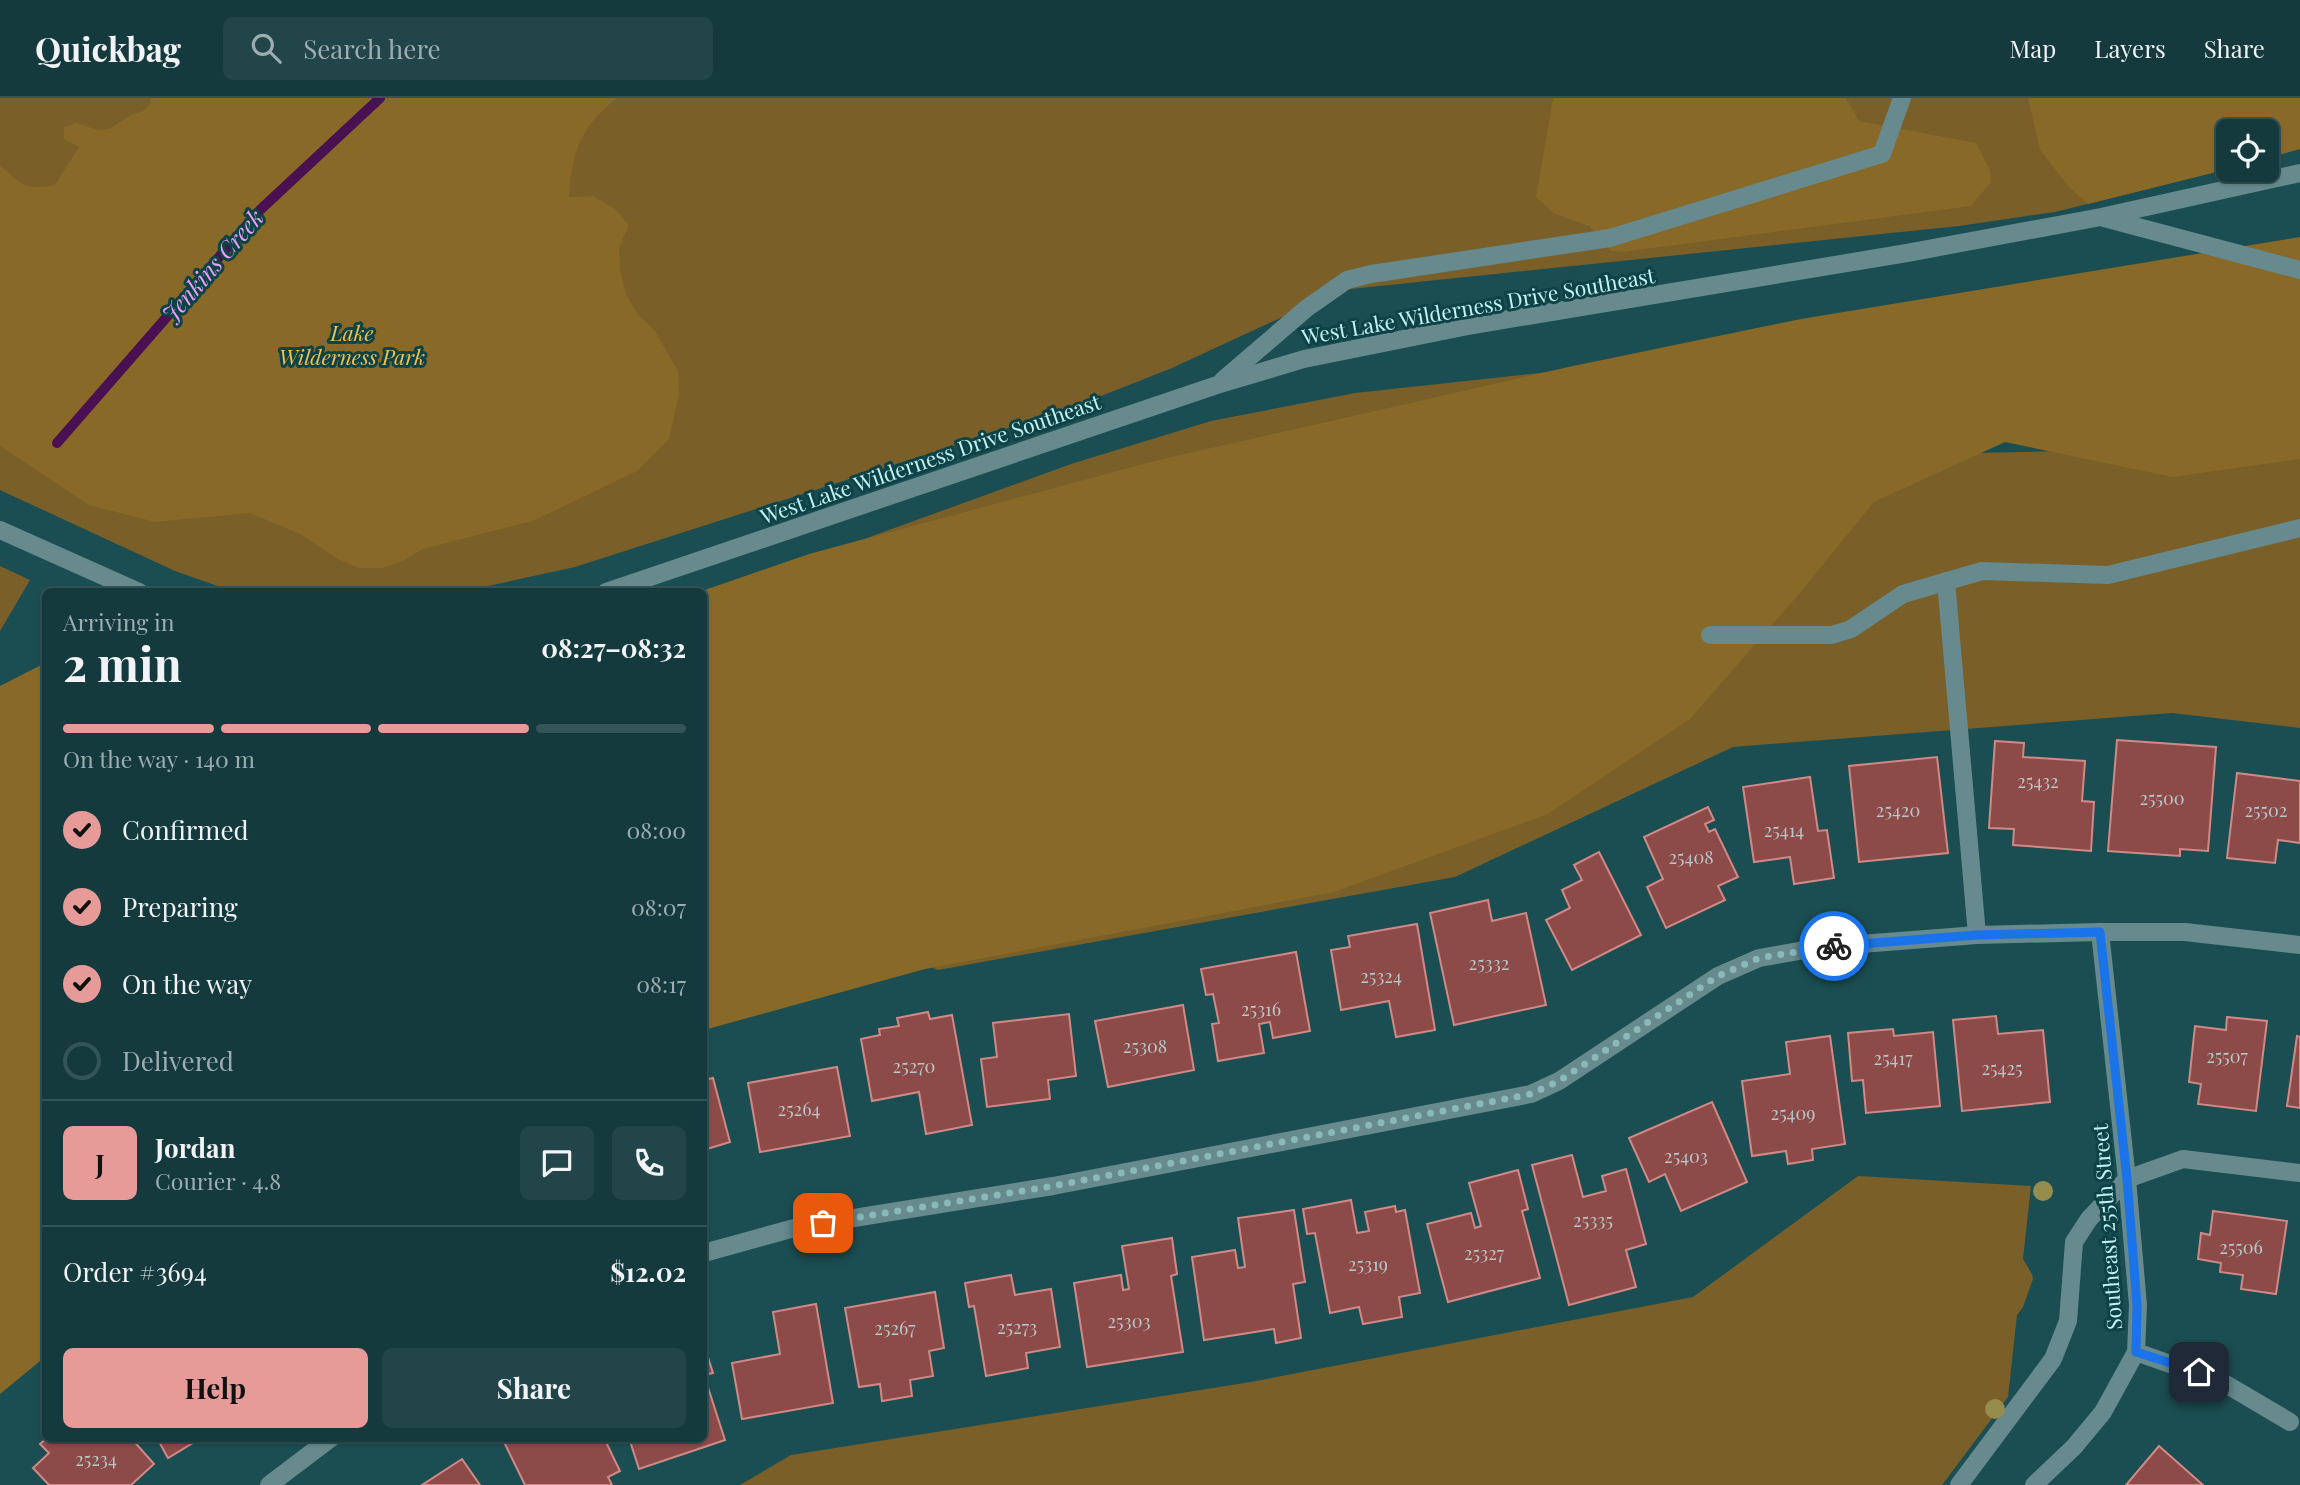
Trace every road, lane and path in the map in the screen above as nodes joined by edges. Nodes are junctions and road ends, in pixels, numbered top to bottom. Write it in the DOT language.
graph roads {
  1 [pos="1902,98"];
  2 [pos="2300,173"];
  3 [pos="2101,217"];
  4 [pos="2300,270"];
  5 [pos="1217,384"];
  6 [pos="2300,528"];
  7 [pos="0,530"];
  8 [pos="1946,582"];
  9 [pos="130,588"];
  10 [pos="618,588"];
  11 [pos="1710,635"];
  12 [pos="2100,932"];
  13 [pos="1977,935"];
  14 [pos="2300,945"];
  15 [pos="2300,1173"];
  16 [pos="2127,1179"];
  17 [pos="707,1253"];
  18 [pos="2136,1352"];
  19 [pos="2290,1422"];
  20 [pos="326,1442"];
  21 [pos="269,1485"];
  22 [pos="1959,1485"];
  23 [pos="2034,1485"];
  1 -- 5 [label="street"];
  2 -- 3 [label="street, West Lake Wilderness Drive Southeast"];
  3 -- 4 [label="street"];
  3 -- 5 [label="street, West Lake Wilderness Drive Southeast"];
  5 -- 10 [label="street, West Lake Wilderness Drive Southeast"];
  6 -- 8 [label="street"];
  7 -- 9 [label="street"];
  8 -- 11 [label="street"];
  8 -- 13 [label="street"];
  12 -- 13 [label="street"];
  12 -- 14 [label="street"];
  12 -- 16 [label="street, Southeast 255th Street"];
  13 -- 17 [label="street"];
  15 -- 16 [label="street"];
  16 -- 18 [label="street, Southeast 255th Street"];
  16 -- 22 [label="street"];
  18 -- 19 [label="street"];
  18 -- 23 [label="street, Southeast 255th Street"];
  20 -- 21 [label="street"];
}
